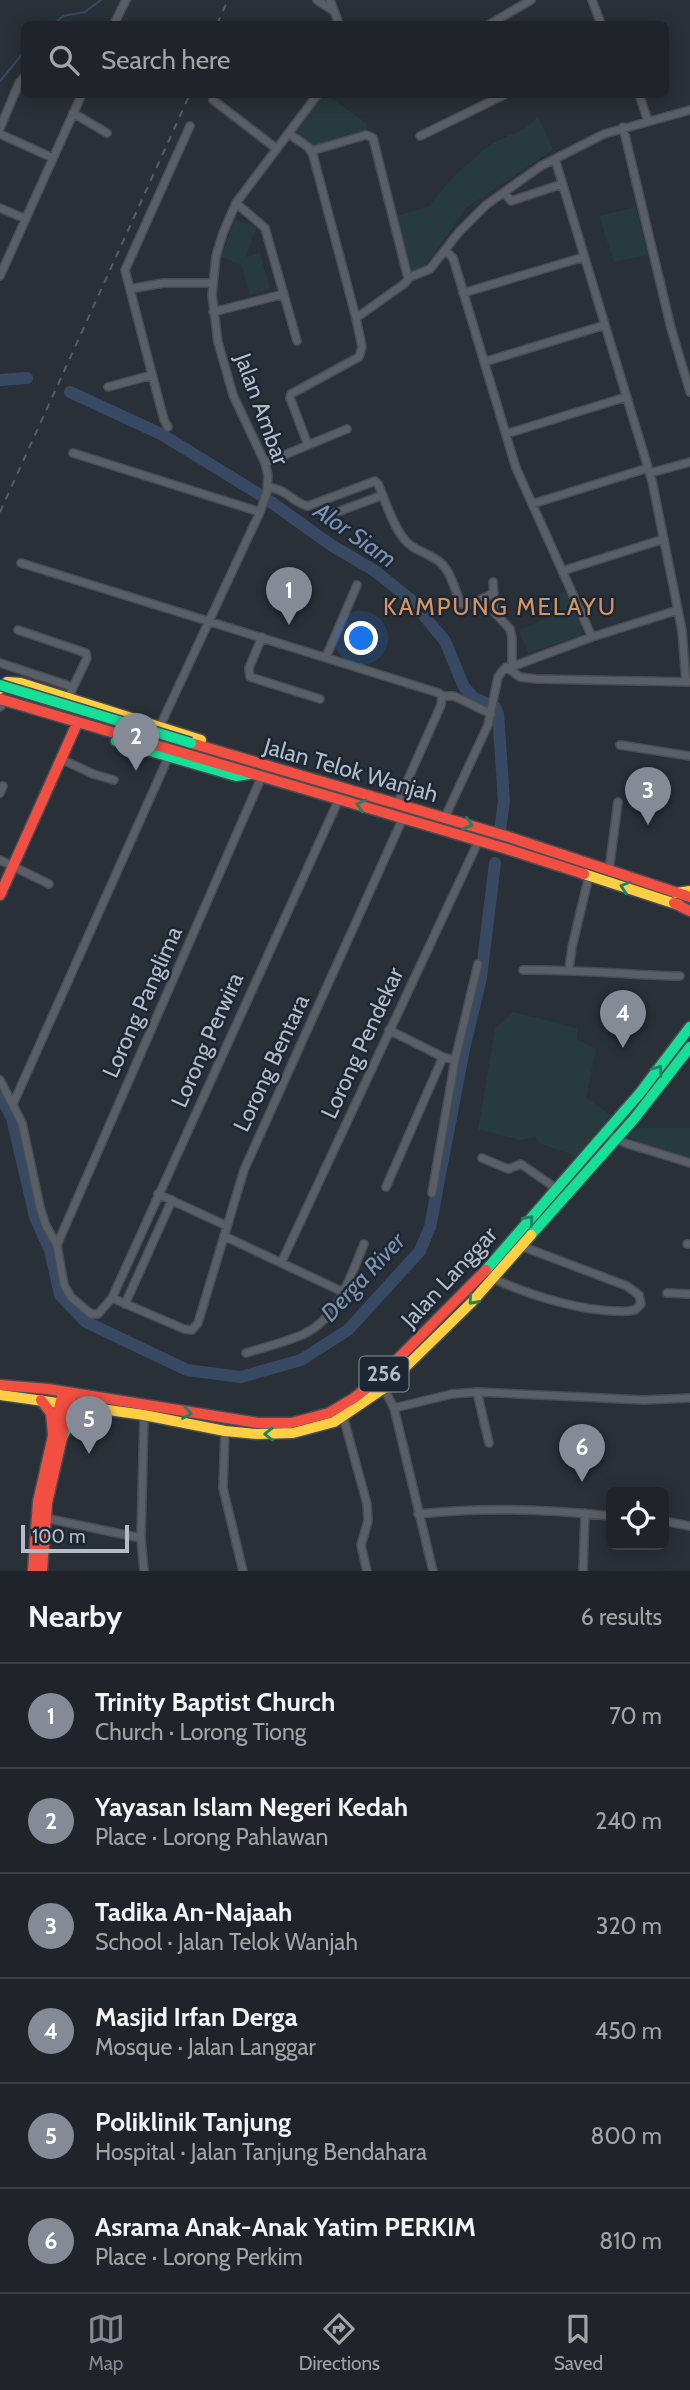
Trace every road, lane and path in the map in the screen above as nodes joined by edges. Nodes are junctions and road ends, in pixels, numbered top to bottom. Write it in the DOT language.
graph roads {
  1 [pos="126,0"];
  2 [pos="317,0"];
  3 [pos="330,0"];
  4 [pos="531,0"];
  5 [pos="592,0"];
  6 [pos="334,12"];
  7 [pos="116,21"];
  8 [pos="338,21"];
  9 [pos="495,21"];
  10 [pos="600,21"];
  11 [pos="21,81"];
  12 [pos="80,98"];
  13 [pos="314,98"];
  14 [pos="498,98"];
  15 [pos="640,98"];
  16 [pos="213,100"];
  17 [pos="690,110"];
  18 [pos="73,113"];
  19 [pos="648,121"];
  20 [pos="190,127"];
  21 [pos="623,127"];
  22 [pos="0,128"];
  23 [pos="107,133"];
  24 [pos="0,134"];
  25 [pos="289,134"];
  26 [pos="420,136"];
  27 [pos="277,149"];
  28 [pos="311,151"];
  29 [pos="53,158"];
  30 [pos="555,159"];
  31 [pos="562,184"];
  32 [pos="504,192"];
  33 [pos="236,203"];
  34 [pos="0,208"];
  35 [pos="26,219"];
  36 [pos="445,250"];
  37 [pos="584,257"];
  38 [pos="0,276"];
  39 [pos="408,278"];
  40 [pos="213,283"];
  41 [pos="130,289"];
  42 [pos="463,293"];
  43 [pos="284,294"];
  44 [pos="213,312"];
  45 [pos="356,318"];
  46 [pos="605,325"];
  47 [pos="298,341"];
  48 [pos="484,362"];
  49 [pos="152,375"];
  50 [pos="108,387"];
  51 [pos="690,392"];
  52 [pos="626,397"];
  53 [pos="168,427"];
  54 [pos="347,429"];
  55 [pos="506,435"];
  56 [pos="308,445"];
  57 [pos="73,453"];
  58 [pos="690,462"];
  59 [pos="265,463"];
  60 [pos="649,470"];
  61 [pos="268,487"];
  62 [pos="383,495"];
  63 [pos="532,504"];
  64 [pos="260,512"];
  65 [pos="332,514"];
  66 [pos="664,540"];
  67 [pos="21,563"];
  68 [pos="562,571"];
  69 [pos="493,582"];
  70 [pos="357,585"];
  71 [pos="494,593"];
  72 [pos="678,610"];
  73 [pos="209,621"];
  74 [pos="18,630"];
  75 [pos="262,637"];
  76 [pos="592,637"];
  77 [pos="326,657"];
  78 [pos="0,663"];
  79 [pos="509,666"];
  80 [pos="688,682"];
  81 [pos="0,687"];
  82 [pos="73,687"];
  83 [pos="442,696"];
  84 [pos="68,698"];
  85 [pos="320,699"];
  86 [pos="0,704"];
  87 [pos="491,714"];
  88 [pos="160,726"];
  89 [pos="75,728"];
  90 [pos="620,745"];
  91 [pos="690,756"];
  92 [pos="169,758"];
  93 [pos="61,759"];
  94 [pos="258,771"];
  95 [pos="114,780"];
  96 [pos="339,799"];
  97 [pos="618,802"];
  98 [pos="397,804"];
  99 [pos="445,817"];
  100 [pos="403,818"];
  101 [pos="478,840"];
  102 [pos="0,860"];
  103 [pos="13,867"];
  104 [pos="609,870"];
  105 [pos="589,876"];
  106 [pos="49,884"];
  107 [pos="690,891"];
  108 [pos="0,895"];
  109 [pos="690,897"];
  110 [pos="675,898"];
  111 [pos="690,910"];
  112 [pos="478,964"];
  113 [pos="569,969"];
  114 [pos="523,970"];
  115 [pos="680,976"];
  116 [pos="690,1027"];
  117 [pos="389,1030"];
  118 [pos="690,1047"];
  119 [pos="443,1057"];
  120 [pos="455,1060"];
  121 [pos="0,1080"];
  122 [pos="13,1104"];
  123 [pos="606,1132"];
  124 [pos="616,1139"];
  125 [pos="482,1158"];
  126 [pos="690,1163"];
  127 [pos="386,1187"];
  128 [pos="557,1189"];
  129 [pos="432,1193"];
  130 [pos="158,1194"];
  131 [pos="172,1200"];
  132 [pos="227,1226"];
  133 [pos="224,1236"];
  134 [pos="364,1244"];
  135 [pos="57,1245"];
  136 [pos="521,1247"];
  137 [pos="281,1263"];
  138 [pos="492,1278"];
  139 [pos="343,1292"];
  140 [pos="667,1293"];
  141 [pos="690,1294"];
  142 [pos="112,1298"];
  143 [pos="125,1304"];
  144 [pos="246,1353"];
  145 [pos="380,1384"];
  146 [pos="0,1385"];
  147 [pos="477,1392"];
  148 [pos="0,1395"];
  149 [pos="66,1398"];
  150 [pos="690,1398"];
  151 [pos="41,1400"];
  152 [pos="94,1408"];
  153 [pos="394,1408"];
  154 [pos="145,1415"];
  155 [pos="343,1416"];
  156 [pos="225,1431"];
  157 [pos="57,1436"];
  158 [pos="489,1444"];
  159 [pos="585,1513"];
  160 [pos="418,1514"];
  161 [pos="606,1515"];
  162 [pos="45,1518"];
  163 [pos="669,1522"];
  164 [pos="690,1526"];
  165 [pos="141,1538"];
  166 [pos="33,1571"];
  167 [pos="42,1571"];
  168 [pos="144,1571"];
  169 [pos="243,1571"];
  170 [pos="367,1571"];
  171 [pos="433,1571"];
  172 [pos="583,1571"];
  1 -- 7 [label="street"];
  2 -- 6 [label="street"];
  3 -- 6 [label="street"];
  4 -- 9 [label="street"];
  5 -- 10 [label="street"];
  6 -- 8 [label="street"];
  11 -- 22 [label="street"];
  12 -- 18 [label="street"];
  13 -- 25 [label="street, Jalan Ambar"];
  14 -- 26 [label="street"];
  15 -- 19 [label="street"];
  16 -- 27 [label="street"];
  17 -- 19 [label="street"];
  18 -- 23 [label="street"];
  18 -- 29 [label="street"];
  19 -- 21 [label="street"];
  20 -- 41 [label="street"];
  21 -- 30 [label="street"];
  21 -- 51 [label="street"];
  24 -- 29 [label="street"];
  25 -- 27 [label="street, Jalan Ambar"];
  25 -- 28 [label="street"];
  27 -- 33 [label="street, Jalan Ambar"];
  28 -- 39 [label="street"];
  28 -- 45 [label="street"];
  29 -- 35 [label="street"];
  30 -- 31 [label="street"];
  30 -- 32 [label="street"];
  31 -- 32 [label="street"];
  31 -- 37 [label="street"];
  32 -- 36 [label="street"];
  33 -- 40 [label="street, Jalan Ambar"];
  33 -- 43 [label="street"];
  34 -- 35 [label="street"];
  35 -- 38 [label="street"];
  36 -- 39 [label="street"];
  36 -- 42 [label="street"];
  37 -- 42 [label="street"];
  37 -- 46 [label="street"];
  39 -- 45 [label="street"];
  40 -- 41 [label="street"];
  40 -- 44 [label="street, Jalan Ambar"];
  41 -- 49 [label="street"];
  42 -- 48 [label="street"];
  43 -- 44 [label="street"];
  43 -- 47 [label="street"];
  44 -- 59 [label="street, Jalan Ambar"];
  45 -- 56 [label="street"];
  46 -- 48 [label="street"];
  46 -- 52 [label="street"];
  48 -- 55 [label="street"];
  49 -- 50 [label="street"];
  49 -- 53 [label="street"];
  52 -- 55 [label="street"];
  52 -- 60 [label="street"];
  54 -- 56 [label="street"];
  55 -- 63 [label="street"];
  56 -- 59 [label="street"];
  57 -- 64 [label="street"];
  58 -- 60 [label="street"];
  59 -- 61 [label="street, Jalan Ambar"];
  60 -- 63 [label="street"];
  60 -- 66 [label="street"];
  61 -- 62 [label="street"];
  61 -- 64 [label="street, Jalan Ambar"];
  62 -- 65 [label="street"];
  62 -- 71 [label="street"];
  63 -- 68 [label="street"];
  64 -- 73 [label="street, Jalan Ambar"];
  66 -- 68 [label="street"];
  66 -- 72 [label="street"];
  67 -- 73 [label="street"];
  68 -- 76 [label="street"];
  69 -- 71 [label="street"];
  70 -- 77 [label="street"];
  71 -- 79 [label="street"];
  72 -- 76 [label="street"];
  72 -- 80 [label="street"];
  73 -- 75 [label="street"];
  73 -- 88 [label="street, Jalan Ambar"];
  74 -- 82 [label="street"];
  75 -- 77 [label="street"];
  75 -- 85 [label="street"];
  76 -- 79 [label="street"];
  77 -- 83 [label="street"];
  78 -- 82 [label="street"];
  79 -- 80 [label="street"];
  79 -- 87 [label="street"];
  81 -- 84 [label="main road"];
  81 -- 94 [label="main road, Jalan Telok Wanjah, bridge"];
  82 -- 84 [label="street"];
  83 -- 87 [label="street"];
  83 -- 98 [label="street"];
  84 -- 88 [label="main road"];
  86 -- 89 [label="main road"];
  86 -- 94 [label="main road, Jalan Telok Wanjah"];
  87 -- 99 [label="street"];
  88 -- 94 [label="main road"];
  89 -- 92 [label="main road"];
  89 -- 93 [label="main road"];
  90 -- 91 [label="street"];
  92 -- 94 [label="main road"];
  92 -- 122 [label="street"];
  93 -- 95 [label="street"];
  93 -- 103 [label="main road"];
  94 -- 96 [label="main road, Jalan Telok Wanjah"];
  94 -- 98 [label="main road, Jalan Telok Wanjah"];
  94 -- 135 [label="street, Lorong Panglima"];
  100 -- 96 [label="main road, Jalan Telok Wanjah, one-way"];
  96 -- 130 [label="street, Lorong Perwira"];
  97 -- 104 [label="street"];
  98 -- 99 [label="main road, Jalan Telok Wanjah"];
  99 -- 104 [label="main road, Jalan Telok Wanjah, one-way"];
  100 -- 101 [label="main road, Jalan Telok Wanjah"];
  100 -- 132 [label="street, Lorong Bentara"];
  101 -- 105 [label="main road, Jalan Telok Wanjah"];
  101 -- 117 [label="street, Lorong Pendekar"];
  102 -- 103 [label="street"];
  103 -- 106 [label="street"];
  103 -- 108 [label="main road"];
  104 -- 110 [label="main road, Jalan Telok Wanjah"];
  110 -- 105 [label="main road, Jalan Telok Wanjah, one-way"];
  105 -- 113 [label="street"];
  107 -- 110 [label="main road"];
  109 -- 110 [label="main road, Jalan Telok Wanjah"];
  110 -- 111 [label="main road"];
  112 -- 120 [label="street"];
  113 -- 114 [label="street"];
  113 -- 115 [label="street"];
  123 -- 116 [label="main road, Jalan Langgar / 256, one-way"];
  117 -- 119 [label="street"];
  117 -- 137 [label="street, Lorong Pendekar"];
  118 -- 124 [label="main road, Jalan Langgar / 256"];
  119 -- 120 [label="street"];
  119 -- 127 [label="street"];
  120 -- 129 [label="street"];
  121 -- 122 [label="street"];
  122 -- 135 [label="street"];
  123 -- 124 [label="street"];
  123 -- 128 [label="main road, Jalan Langgar / 256"];
  124 -- 126 [label="street"];
  124 -- 136 [label="main road, Jalan Langgar / 256"];
  125 -- 128 [label="street"];
  145 -- 128 [label="main road, Jalan Langgar / 256, one-way"];
  130 -- 131 [label="street"];
  130 -- 142 [label="street, Lorong Perwira"];
  131 -- 132 [label="street"];
  131 -- 143 [label="street"];
  132 -- 133 [label="street, Lorong Bentara"];
  133 -- 137 [label="street"];
  133 -- 143 [label="street, Lorong Bentara"];
  134 -- 139 [label="street"];
  135 -- 142 [label="street"];
  136 -- 138 [label="main road, Jalan Langgar / 256"];
  136 -- 138 [label="street"];
  137 -- 139 [label="street"];
  138 -- 145 [label="main road, Jalan Langgar / 256, one-way"];
  139 -- 144 [label="street"];
  140 -- 141 [label="street"];
  142 -- 143 [label="street"];
  149 -- 145 [label="main road, Jalan Langgar / 256, one-way"];
  145 -- 153 [label="street"];
  145 -- 155 [label="main road, Jalan Langgar / 256"];
  146 -- 149 [label="main road, Jalan Langgar / 256"];
  147 -- 150 [label="street"];
  147 -- 153 [label="street"];
  147 -- 158 [label="street"];
  148 -- 151 [label="main road, Jalan Langgar / 256"];
  149 -- 151 [label="main road, Jalan Langgar / 256"];
  149 -- 152 [label="main road, Jalan Langgar / 256"];
  149 -- 157 [label="main road"];
  151 -- 157 [label="main road"];
  152 -- 154 [label="main road, Jalan Langgar / 256"];
  152 -- 157 [label="main road"];
  153 -- 160 [label="street"];
  154 -- 156 [label="main road, Jalan Langgar / 256"];
  154 -- 165 [label="street"];
  155 -- 156 [label="main road, Jalan Langgar / 256, one-way"];
  155 -- 170 [label="street"];
  156 -- 169 [label="street"];
  157 -- 162 [label="main road"];
  157 -- 166 [label="main road"];
  159 -- 160 [label="street"];
  159 -- 161 [label="street"];
  159 -- 172 [label="street"];
  160 -- 171 [label="street"];
  162 -- 165 [label="street"];
  162 -- 167 [label="main road"];
  163 -- 164 [label="street"];
  165 -- 168 [label="street"];
}
